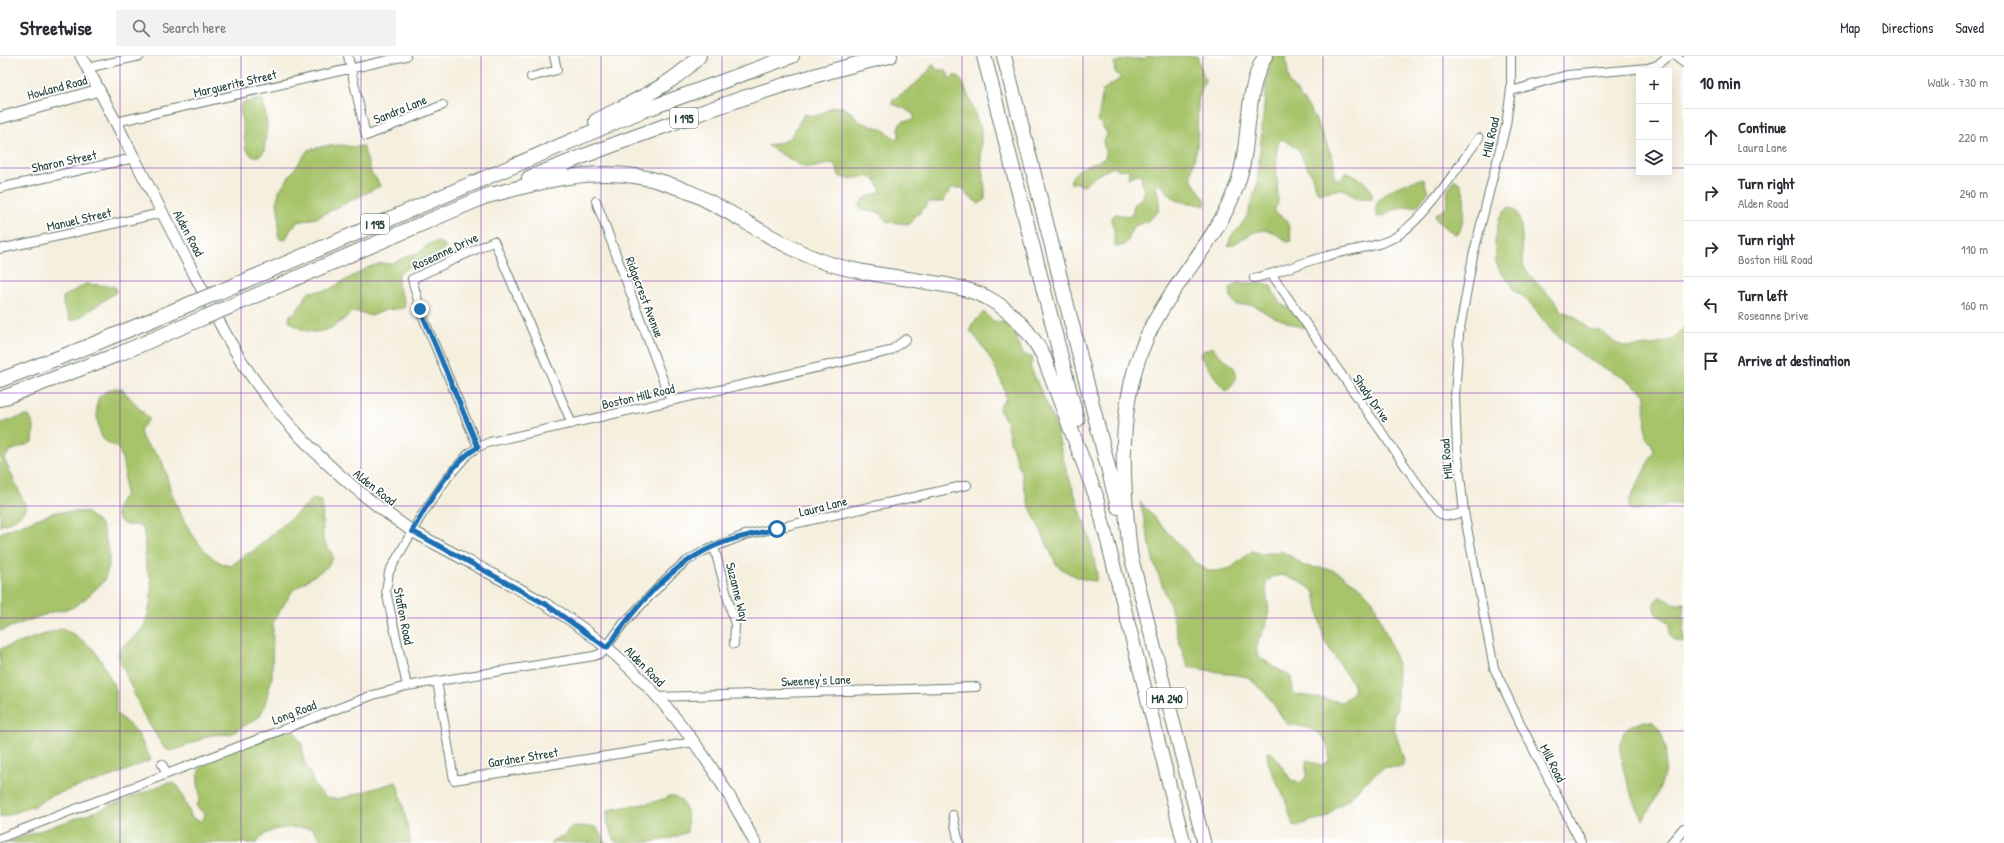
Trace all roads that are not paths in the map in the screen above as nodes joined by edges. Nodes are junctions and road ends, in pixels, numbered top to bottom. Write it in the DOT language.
graph roads {
  1 [pos="81,56"];
  2 [pos="140,56"];
  3 [pos="348,56"];
  4 [pos="406,56"];
  5 [pos="554,56"];
  6 [pos="699,56"];
  7 [pos="792,56"];
  8 [pos="890,56"];
  9 [pos="1004,56"];
  10 [pos="1265,56"];
  11 [pos="1511,56"];
  12 [pos="1668,56"];
  13 [pos="1676,56"];
  14 [pos="985,57"];
  15 [pos="1684,63"];
  16 [pos="87,68"];
  17 [pos="351,69"];
  18 [pos="531,77"];
  19 [pos="99,90"];
  20 [pos="1511,91"];
  21 [pos="443,105"];
  22 [pos="0,118"];
  23 [pos="116,122"];
  24 [pos="1479,138"];
  25 [pos="531,157"];
  26 [pos="134,158"];
  27 [pos="0,188"];
  28 [pos="484,197"];
  29 [pos="596,200"];
  30 [pos="162,213"];
  31 [pos="0,249"];
  32 [pos="1272,275"];
  33 [pos="1254,278"];
  34 [pos="906,339"];
  35 [pos="0,380"];
  36 [pos="0,399"];
  37 [pos="671,401"];
  38 [pos="572,424"];
  39 [pos="478,447"];
  40 [pos="967,485"];
  41 [pos="1096,496"];
  42 [pos="1464,512"];
  43 [pos="412,531"];
  44 [pos="714,547"];
  45 [pos="1130,552"];
  46 [pos="734,644"];
  47 [pos="607,648"];
  48 [pos="437,682"];
  49 [pos="407,686"];
  50 [pos="976,687"];
  51 [pos="657,697"];
  52 [pos="694,742"];
  53 [pos="162,764"];
  54 [pos="167,774"];
  55 [pos="953,815"];
  56 [pos="1684,829"];
  57 [pos="0,838"];
  58 [pos="755,843"];
  59 [pos="959,843"];
  60 [pos="1184,843"];
  61 [pos="1204,843"];
  62 [pos="1581,843"];
  63 [pos="1672,843"];
  1 -- 16 [label="main road, Alden Road"];
  2 -- 16 [label="street"];
  3 -- 17 [label="street"];
  4 -- 17 [label="street, Marguerite Street"];
  5 -- 18 [label="street"];
  6 -- 25 [label="highway"];
  7 -- 25 [label="highway, I 195"];
  8 -- 28 [label="highway, I 195"];
  9 -- 45 [label="highway"];
  10 -- 45 [label="highway"];
  11 -- 20 [label="street, Mill Road"];
  12 -- 20 [label="street"];
  13 -- 15 [label="street"];
  14 -- 41 [label="highway"];
  16 -- 19 [label="main road, Alden Road"];
  17 -- 21 [label="street, Sandra Lane"];
  17 -- 23 [label="street, Marguerite Street"];
  19 -- 22 [label="main road, Howland Road"];
  19 -- 23 [label="main road, Alden Road"];
  20 -- 42 [label="street, Mill Road"];
  23 -- 26 [label="main road, Alden Road"];
  24 -- 32 [label="street"];
  25 -- 35 [label="highway, I 195, bridge"];
  26 -- 27 [label="street, Sharon Street"];
  26 -- 30 [label="main road, Alden Road"];
  28 -- 36 [label="highway, I 195, bridge"];
  28 -- 41 [label="highway"];
  29 -- 37 [label="street, Ridgecrest Avenue"];
  30 -- 31 [label="street, Manuel Street"];
  30 -- 43 [label="main road, Alden Road"];
  32 -- 33 [label="street"];
  32 -- 42 [label="street, Shady Drive"];
  34 -- 37 [label="street, Boston Hill Road"];
  37 -- 38 [label="street, Boston Hill Road"];
  38 -- 39 [label="street, Boston Hill Road"];
  38 -- 39 [label="street, Roseanne Drive"];
  39 -- 43 [label="street, Boston Hill Road"];
  40 -- 44 [label="street, Laura Lane"];
  41 -- 60 [label="highway, MA 240"];
  42 -- 62 [label="street, Mill Road"];
  43 -- 47 [label="main road, Alden Road"];
  43 -- 49 [label="street, Staffon Road"];
  44 -- 46 [label="street, Suzanne Way"];
  44 -- 47 [label="street, Laura Lane"];
  45 -- 61 [label="highway, MA 240"];
  47 -- 48 [label="street, Long Road"];
  47 -- 51 [label="main road, Alden Road"];
  48 -- 49 [label="street, Long Road"];
  48 -- 52 [label="street, Gardner Street"];
  49 -- 54 [label="street, Long Road"];
  50 -- 51 [label="street, Sweeney's Lane"];
  51 -- 52 [label="main road, Alden Road"];
  52 -- 58 [label="main road, Alden Road"];
  53 -- 54 [label="street"];
  54 -- 57 [label="street, Long Road"];
  55 -- 59 [label="street"];
  56 -- 63 [label="street"];
}
